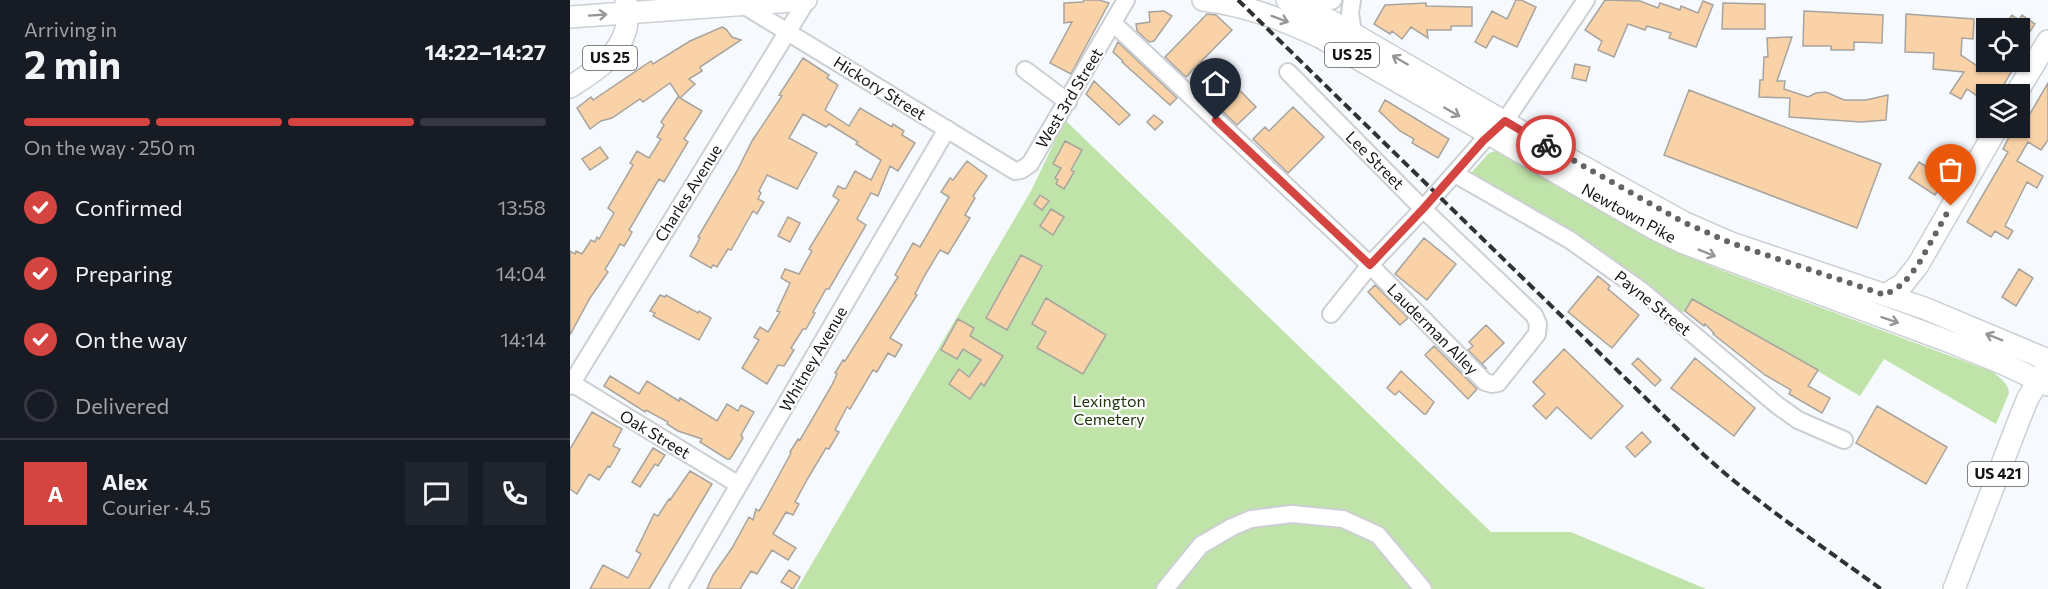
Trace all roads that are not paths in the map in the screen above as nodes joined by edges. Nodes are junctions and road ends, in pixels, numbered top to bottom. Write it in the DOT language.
graph roads {
  1 [pos="806,0"];
  2 [pos="1126,0"];
  3 [pos="1203,0"];
  4 [pos="1287,0"];
  5 [pos="1333,0"];
  6 [pos="1352,0"];
  7 [pos="1586,0"];
  8 [pos="740,3"];
  9 [pos="626,6"];
  10 [pos="1310,9"];
  11 [pos="570,17"];
  12 [pos="1113,23"];
  13 [pos="788,32"];
  14 [pos="1353,33"];
  15 [pos="2048,40"];
  16 [pos="1025,70"];
  17 [pos="1288,72"];
  18 [pos="2022,84"];
  19 [pos="570,87"];
  20 [pos="1068,102"];
  21 [pos="1498,128"];
  22 [pos="948,129"];
  23 [pos="1991,138"];
  24 [pos="1021,170"];
  25 [pos="1455,174"];
  26 [pos="1423,209"];
  27 [pos="1370,265"];
  28 [pos="1918,265"];
  29 [pos="1885,295"];
  30 [pos="1923,308"];
  31 [pos="1331,314"];
  32 [pos="2048,360"];
  33 [pos="2045,377"];
  34 [pos="571,384"];
  35 [pos="1492,384"];
  36 [pos="1844,440"];
  37 [pos="740,485"];
  38 [pos="1958,580"];
  39 [pos="678,589"];
  40 [pos="1165,589"];
  41 [pos="1423,589"];
  1 -- 8 [label="main road"];
  1 -- 13 [label="street, Charles Avenue"];
  2 -- 12 [label="street, West 3rd Street"];
  3 -- 21 [label="main road, Newtown Pike / US 25, one-way"];
  4 -- 10 [label="main road, Newtown Pike / US 25"];
  5 -- 10 [label="street"];
  6 -- 14 [label="street"];
  7 -- 21 [label="street"];
  8 -- 9 [label="main road"];
  8 -- 13 [label="street, Hickory Street"];
  11 -- 9 [label="main road, one-way"];
  9 -- 19 [label="main road, US 25"];
  10 -- 14 [label="main road, Newtown Pike / US 25"];
  12 -- 20 [label="street, West 3rd Street"];
  12 -- 27 [label="street, Lauderman Alley"];
  13 -- 22 [label="street, Hickory Street"];
  13 -- 34 [label="street, Charles Avenue"];
  21 -- 14 [label="main road, Newtown Pike / US 25, one-way"];
  15 -- 18 [label="main road"];
  16 -- 20 [label="street"];
  17 -- 26 [label="street, Lee Street"];
  20 -- 24 [label="street, West 3rd Street"];
  21 -- 25 [label="street"];
  21 -- 29 [label="main road, Newtown Pike / US 25"];
  21 -- 33 [label="main road, Newtown Pike / US 25, one-way"];
  22 -- 24 [label="street, Hickory Street"];
  22 -- 37 [label="street, Whitney Avenue"];
  23 -- 28 [label="main road"];
  25 -- 26 [label="street"];
  25 -- 36 [label="street, Payne Street"];
  26 -- 27 [label="street"];
  26 -- 35 [label="street, Lee Street"];
  27 -- 31 [label="street"];
  27 -- 35 [label="street, Lauderman Alley"];
  28 -- 29 [label="main road"];
  28 -- 30 [label="main road"];
  29 -- 30 [label="main road, Newtown Pike / US 25"];
  32 -- 30 [label="main road, Newtown Pike / US 25, one-way"];
  33 -- 38 [label="main road, US 421"];
  34 -- 37 [label="street, Oak Street"];
  37 -- 39 [label="street, Whitney Avenue"];
  40 -- 41 [label="street"];
}
